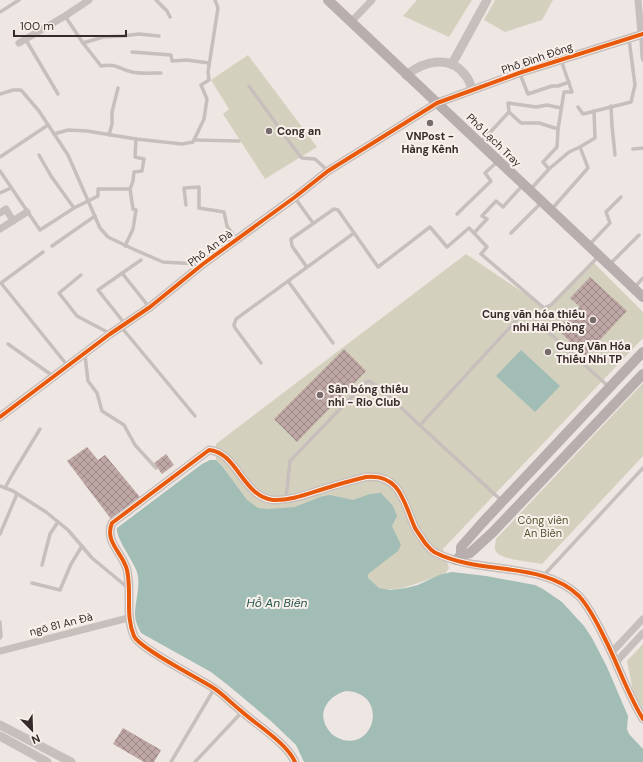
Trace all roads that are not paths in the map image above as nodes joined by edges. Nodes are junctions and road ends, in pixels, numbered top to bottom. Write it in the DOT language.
graph roads {
  1 [pos="19,0"];
  2 [pos="89,0"];
  3 [pos="156,0"];
  4 [pos="215,0"];
  5 [pos="328,0"];
  6 [pos="372,0"];
  7 [pos="487,0"];
  8 [pos="638,0"];
  9 [pos="0,12"];
  10 [pos="65,16"];
  11 [pos="170,18"];
  12 [pos="351,22"];
  13 [pos="642,34"];
  14 [pos="159,36"];
  15 [pos="629,38"];
  16 [pos="22,41"];
  17 [pos="83,43"];
  18 [pos="132,52"];
  19 [pos="560,59"];
  20 [pos="643,60"];
  21 [pos="209,63"];
  22 [pos="452,64"];
  23 [pos="161,73"];
  24 [pos="519,73"];
  25 [pos="406,75"];
  26 [pos="569,82"];
  27 [pos="249,86"];
  28 [pos="118,88"];
  29 [pos="472,90"];
  30 [pos="0,94"];
  31 [pos="58,94"];
  32 [pos="437,103"];
  33 [pos="578,106"];
  34 [pos="611,106"];
  35 [pos="562,108"];
  36 [pos="594,111"];
  37 [pos="509,112"];
  38 [pos="48,125"];
  39 [pos="558,129"];
  40 [pos="54,134"];
  41 [pos="109,135"];
  42 [pos="136,139"];
  43 [pos="194,140"];
  44 [pos="239,141"];
  45 [pos="480,144"];
  46 [pos="580,147"];
  47 [pos="643,148"];
  48 [pos="634,149"];
  49 [pos="39,155"];
  50 [pos="615,155"];
  51 [pos="0,157"];
  52 [pos="498,161"];
  53 [pos="549,169"];
  54 [pos="328,171"];
  55 [pos="1,174"];
  56 [pos="11,188"];
  57 [pos="526,188"];
  58 [pos="130,189"];
  59 [pos="0,193"];
  60 [pos="295,197"];
  61 [pos="621,197"];
  62 [pos="88,201"];
  63 [pos="542,202"];
  64 [pos="186,205"];
  65 [pos="74,208"];
  66 [pos="551,211"];
  67 [pos="28,212"];
  68 [pos="0,213"];
  69 [pos="457,214"];
  70 [pos="95,216"];
  71 [pos="13,221"];
  72 [pos="313,223"];
  73 [pos="0,229"];
  74 [pos="354,233"];
  75 [pos="474,233"];
  76 [pos="511,234"];
  77 [pos="639,235"];
  78 [pos="237,239"];
  79 [pos="588,245"];
  80 [pos="52,246"];
  81 [pos="125,246"];
  82 [pos="43,252"];
  83 [pos="598,256"];
  84 [pos="141,260"];
  85 [pos="202,264"];
  86 [pos="306,266"];
  87 [pos="608,266"];
  88 [pos="122,273"];
  89 [pos="81,275"];
  90 [pos="643,278"];
  91 [pos="288,281"];
  92 [pos="633,289"];
  93 [pos="643,298"];
  94 [pos="150,308"];
  95 [pos="124,326"];
  96 [pos="110,334"];
  97 [pos="333,343"];
  98 [pos="8,344"];
  99 [pos="643,352"];
  100 [pos="84,354"];
  101 [pos="261,363"];
  102 [pos="67,366"];
  103 [pos="643,374"];
  104 [pos="54,376"];
  105 [pos="609,388"];
  106 [pos="195,416"];
  107 [pos="0,417"];
  108 [pos="420,425"];
  109 [pos="40,429"];
  110 [pos="560,441"];
  111 [pos="570,451"];
  112 [pos="156,468"];
  113 [pos="643,468"];
  114 [pos="0,486"];
  115 [pos="5,488"];
  116 [pos="17,494"];
  117 [pos="286,499"];
  118 [pos="502,501"];
  119 [pos="58,522"];
  120 [pos="0,534"];
  121 [pos="82,546"];
  122 [pos="459,558"];
  123 [pos="42,565"];
  124 [pos="544,576"];
  125 [pos="32,583"];
  126 [pos="130,589"];
  127 [pos="128,618"];
  128 [pos="643,619"];
  129 [pos="0,622"];
  130 [pos="643,634"];
  131 [pos="0,638"];
  132 [pos="0,651"];
  133 [pos="612,652"];
  134 [pos="616,662"];
  135 [pos="214,688"];
  136 [pos="241,712"];
  137 [pos="643,719"];
  138 [pos="0,725"];
  139 [pos="0,736"];
  140 [pos="47,762"];
  141 [pos="71,762"];
  142 [pos="171,762"];
  143 [pos="195,762"];
  144 [pos="295,762"];
  1 -- 9 [label="lane"];
  2 -- 10 [label="street"];
  3 -- 11 [label="lane"];
  4 -- 21 [label="lane"];
  5 -- 12 [label="main road, Phố Lạch Tray"];
  6 -- 12 [label="street"];
  7 -- 22 [label="street"];
  8 -- 13 [label="street"];
  10 -- 16 [label="street"];
  10 -- 17 [label="lane"];
  12 -- 25 [label="main road, Phố Lạch Tray"];
  13 -- 15 [label="street, Phố Đình Đông"];
  13 -- 20 [label="lane"];
  14 -- 17 [label="lane"];
  15 -- 19 [label="street, Phố Đình Đông"];
  15 -- 34 [label="lane"];
  16 -- 31 [label="lane"];
  17 -- 23 [label="lane"];
  18 -- 21 [label="lane"];
  19 -- 24 [label="street, Phố Đình Đông"];
  19 -- 26 [label="lane"];
  21 -- 43 [label="lane"];
  22 -- 25 [label="street"];
  22 -- 29 [label="street"];
  24 -- 26 [label="lane"];
  24 -- 29 [label="street, Phố Đình Đông"];
  25 -- 32 [label="main road, Phố Lạch Tray"];
  26 -- 35 [label="lane"];
  27 -- 54 [label="lane"];
  28 -- 41 [label="lane"];
  29 -- 32 [label="street, Phố Đình Đông"];
  30 -- 38 [label="lane"];
  32 -- 45 [label="main road, Phố Lạch Tray"];
  32 -- 54 [label="street, Phố An Đà"];
  33 -- 36 [label="lane"];
  34 -- 36 [label="lane"];
  34 -- 50 [label="lane"];
  35 -- 37 [label="lane"];
  35 -- 39 [label="lane"];
  36 -- 46 [label="lane"];
  37 -- 39 [label="lane"];
  37 -- 45 [label="lane"];
  38 -- 40 [label="lane"];
  38 -- 51 [label="lane"];
  39 -- 53 [label="lane"];
  40 -- 41 [label="lane"];
  40 -- 62 [label="lane"];
  41 -- 42 [label="lane"];
  42 -- 43 [label="lane"];
  42 -- 58 [label="lane"];
  43 -- 44 [label="lane"];
  45 -- 52 [label="main road, Phố Lạch Tray"];
  46 -- 53 [label="lane"];
  46 -- 66 [label="lane"];
  47 -- 48 [label="lane"];
  49 -- 65 [label="lane"];
  52 -- 57 [label="main road, Phố Lạch Tray"];
  52 -- 69 [label="lane"];
  53 -- 57 [label="lane"];
  54 -- 60 [label="street, Phố An Đà"];
  55 -- 56 [label="lane"];
  56 -- 59 [label="lane"];
  56 -- 67 [label="lane"];
  57 -- 63 [label="main road, Phố Lạch Tray"];
  57 -- 75 [label="lane"];
  58 -- 62 [label="lane"];
  58 -- 81 [label="lane"];
  60 -- 72 [label="lane"];
  60 -- 78 [label="street, Phố An Đà"];
  61 -- 79 [label="lane"];
  62 -- 65 [label="lane"];
  62 -- 70 [label="lane"];
  63 -- 66 [label="main road, Phố Lạch Tray"];
  63 -- 76 [label="lane"];
  64 -- 78 [label="lane"];
  65 -- 67 [label="lane"];
  66 -- 79 [label="main road, Phố Lạch Tray"];
  67 -- 71 [label="street"];
  68 -- 71 [label="street"];
  70 -- 80 [label="lane"];
  70 -- 81 [label="lane"];
  71 -- 73 [label="street"];
  72 -- 74 [label="lane"];
  72 -- 86 [label="lane"];
  74 -- 75 [label="lane"];
  74 -- 86 [label="lane"];
  75 -- 83 [label="lane"];
  77 -- 87 [label="lane"];
  78 -- 85 [label="street, Phố An Đà"];
  79 -- 83 [label="main road, Phố Lạch Tray"];
  81 -- 85 [label="lane"];
  82 -- 102 [label="lane"];
  83 -- 87 [label="main road, Phố Lạch Tray"];
  84 -- 88 [label="lane"];
  85 -- 94 [label="street, Phố An Đà"];
  86 -- 91 [label="lane"];
  87 -- 92 [label="main road, Phố Lạch Tray"];
  88 -- 94 [label="lane"];
  88 -- 95 [label="lane"];
  89 -- 96 [label="lane"];
  90 -- 92 [label="lane"];
  91 -- 97 [label="lane"];
  91 -- 101 [label="lane"];
  92 -- 93 [label="main road, Phố Lạch Tray"];
  94 -- 95 [label="street, Phố An Đà"];
  95 -- 96 [label="street, Phố An Đà"];
  95 -- 106 [label="lane"];
  96 -- 100 [label="street, Phố An Đà"];
  98 -- 104 [label="lane"];
  99 -- 105 [label="main road"];
  100 -- 102 [label="street, Phố An Đà"];
  100 -- 112 [label="lane"];
  102 -- 104 [label="street, Phố An Đà"];
  103 -- 111 [label="main road"];
  104 -- 107 [label="street, Phố An Đà"];
  105 -- 108 [label="lane"];
  105 -- 110 [label="main road"];
  108 -- 117 [label="lane"];
  108 -- 118 [label="lane"];
  109 -- 115 [label="lane"];
  110 -- 111 [label="main road"];
  110 -- 118 [label="main road"];
  111 -- 122 [label="main road"];
  113 -- 124 [label="lane"];
  114 -- 115 [label="lane"];
  115 -- 116 [label="lane"];
  116 -- 119 [label="lane"];
  116 -- 120 [label="lane"];
  117 -- 122 [label="street"];
  117 -- 126 [label="street"];
  118 -- 122 [label="main road"];
  119 -- 121 [label="lane"];
  119 -- 123 [label="lane"];
  121 -- 125 [label="lane"];
  121 -- 126 [label="lane"];
  122 -- 124 [label="street"];
  124 -- 133 [label="street"];
  126 -- 127 [label="street"];
  127 -- 132 [label="street, ngõ 81 An Đà"];
  127 -- 135 [label="street"];
  128 -- 133 [label="street"];
  129 -- 131 [label="lane"];
  130 -- 134 [label="street"];
  133 -- 134 [label="street"];
  134 -- 137 [label="street"];
  135 -- 136 [label="street"];
  135 -- 142 [label="lane"];
  136 -- 143 [label="lane"];
  136 -- 144 [label="street"];
  138 -- 141 [label="street"];
  139 -- 140 [label="street"];
}
